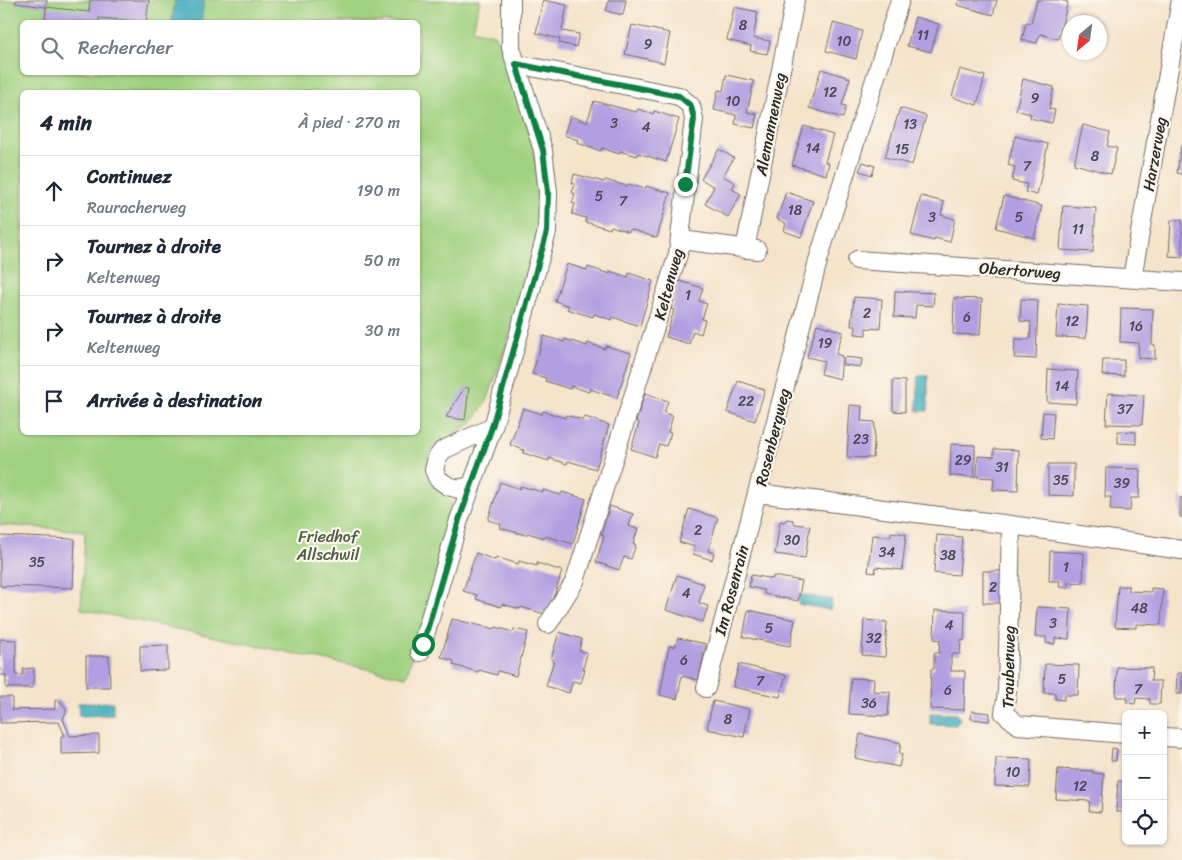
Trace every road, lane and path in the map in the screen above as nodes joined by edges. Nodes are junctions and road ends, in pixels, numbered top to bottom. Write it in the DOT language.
graph roads {
  1 [pos="511,0"];
  2 [pos="795,0"];
  3 [pos="900,0"];
  4 [pos="1181,0"];
  5 [pos="516,64"];
  6 [pos="689,241"];
  7 [pos="857,260"];
  8 [pos="1132,278"];
  9 [pos="1182,282"];
  10 [pos="492,427"];
  11 [pos="470,486"];
  12 [pos="757,492"];
  13 [pos="1011,525"];
  14 [pos="1182,550"];
  15 [pos="548,624"];
  16 [pos="420,652"];
  17 [pos="706,688"];
  18 [pos="1122,734"];
  19 [pos="1167,737"];
  20 [pos="1182,738"];
  1 -- 5 [label="street"];
  2 -- 6 [label="street, Alemannenweg"];
  3 -- 12 [label="street, Rosenbergweg"];
  4 -- 8 [label="street, Harzerweg"];
  5 -- 10 [label="street"];
  5 -- 15 [label="street, Keltenweg"];
  7 -- 8 [label="street, Obertorweg"];
  8 -- 9 [label="street, Obertorweg"];
  10 -- 11 [label="street"];
  10 -- 11 [label="street"];
  11 -- 16 [label="street"];
  12 -- 13 [label="street, Rosenbergweg"];
  12 -- 17 [label="street, Im Rosenrain"];
  13 -- 14 [label="street, Rosenbergweg"];
  13 -- 18 [label="street, Traubenweg"];
  19 -- 20 [label="street"];
}
